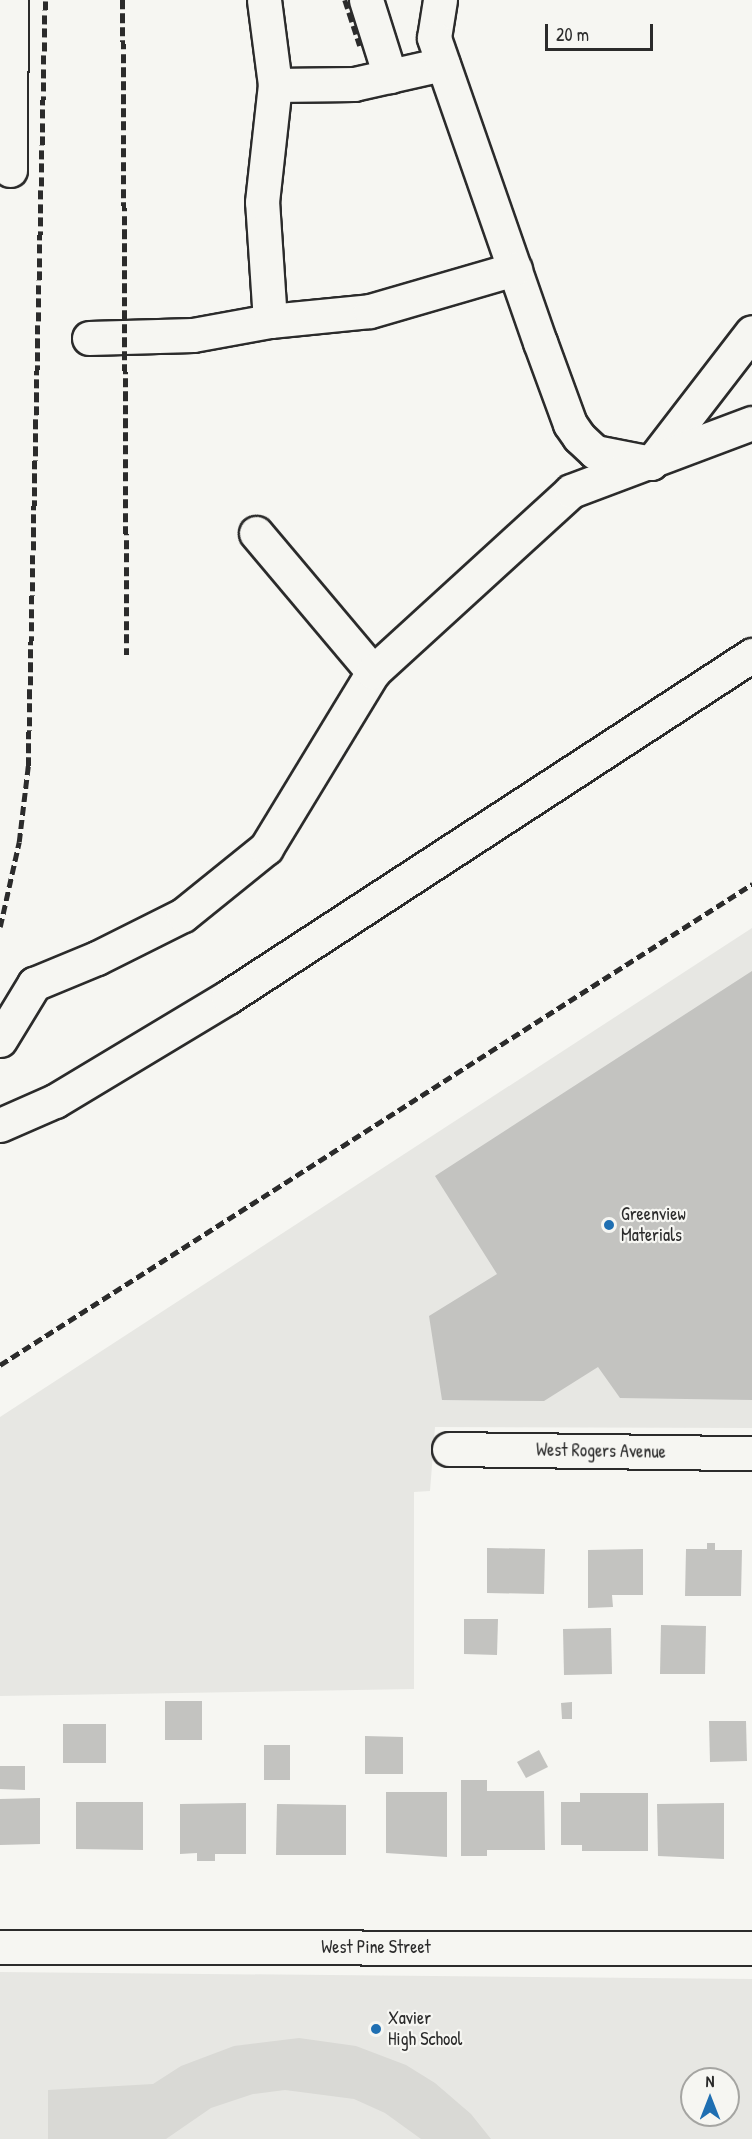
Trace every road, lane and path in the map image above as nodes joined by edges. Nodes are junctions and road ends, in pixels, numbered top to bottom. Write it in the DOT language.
graph roads {
  1 [pos="11,0"];
  2 [pos="264,0"];
  3 [pos="366,0"];
  4 [pos="440,0"];
  5 [pos="443,64"];
  6 [pos="390,76"];
  7 [pos="275,85"];
  8 [pos="10,170"];
  9 [pos="515,269"];
  10 [pos="270,321"];
  11 [pos="752,332"];
  12 [pos="89,338"];
  13 [pos="752,423"];
  14 [pos="651,463"];
  15 [pos="256,533"];
  16 [pos="752,655"];
  17 [pos="374,672"];
  18 [pos="0,1040"];
  19 [pos="0,1125"];
  20 [pos="449,1449"];
  21 [pos="752,1453"];
  22 [pos="0,1947"];
  23 [pos="752,1948"];
  1 -- 8 [label="street"];
  2 -- 7 [label="street"];
  3 -- 6 [label="street"];
  4 -- 5 [label="street"];
  5 -- 6 [label="street"];
  5 -- 9 [label="street"];
  6 -- 7 [label="street"];
  7 -- 10 [label="street"];
  9 -- 10 [label="street"];
  9 -- 14 [label="street"];
  10 -- 12 [label="street"];
  11 -- 14 [label="street"];
  13 -- 14 [label="street"];
  14 -- 17 [label="street"];
  15 -- 17 [label="street"];
  16 -- 19 [label="street"];
  17 -- 18 [label="street"];
  20 -- 21 [label="street, West Rogers Avenue"];
  22 -- 23 [label="street, West Pine Street"];
}
